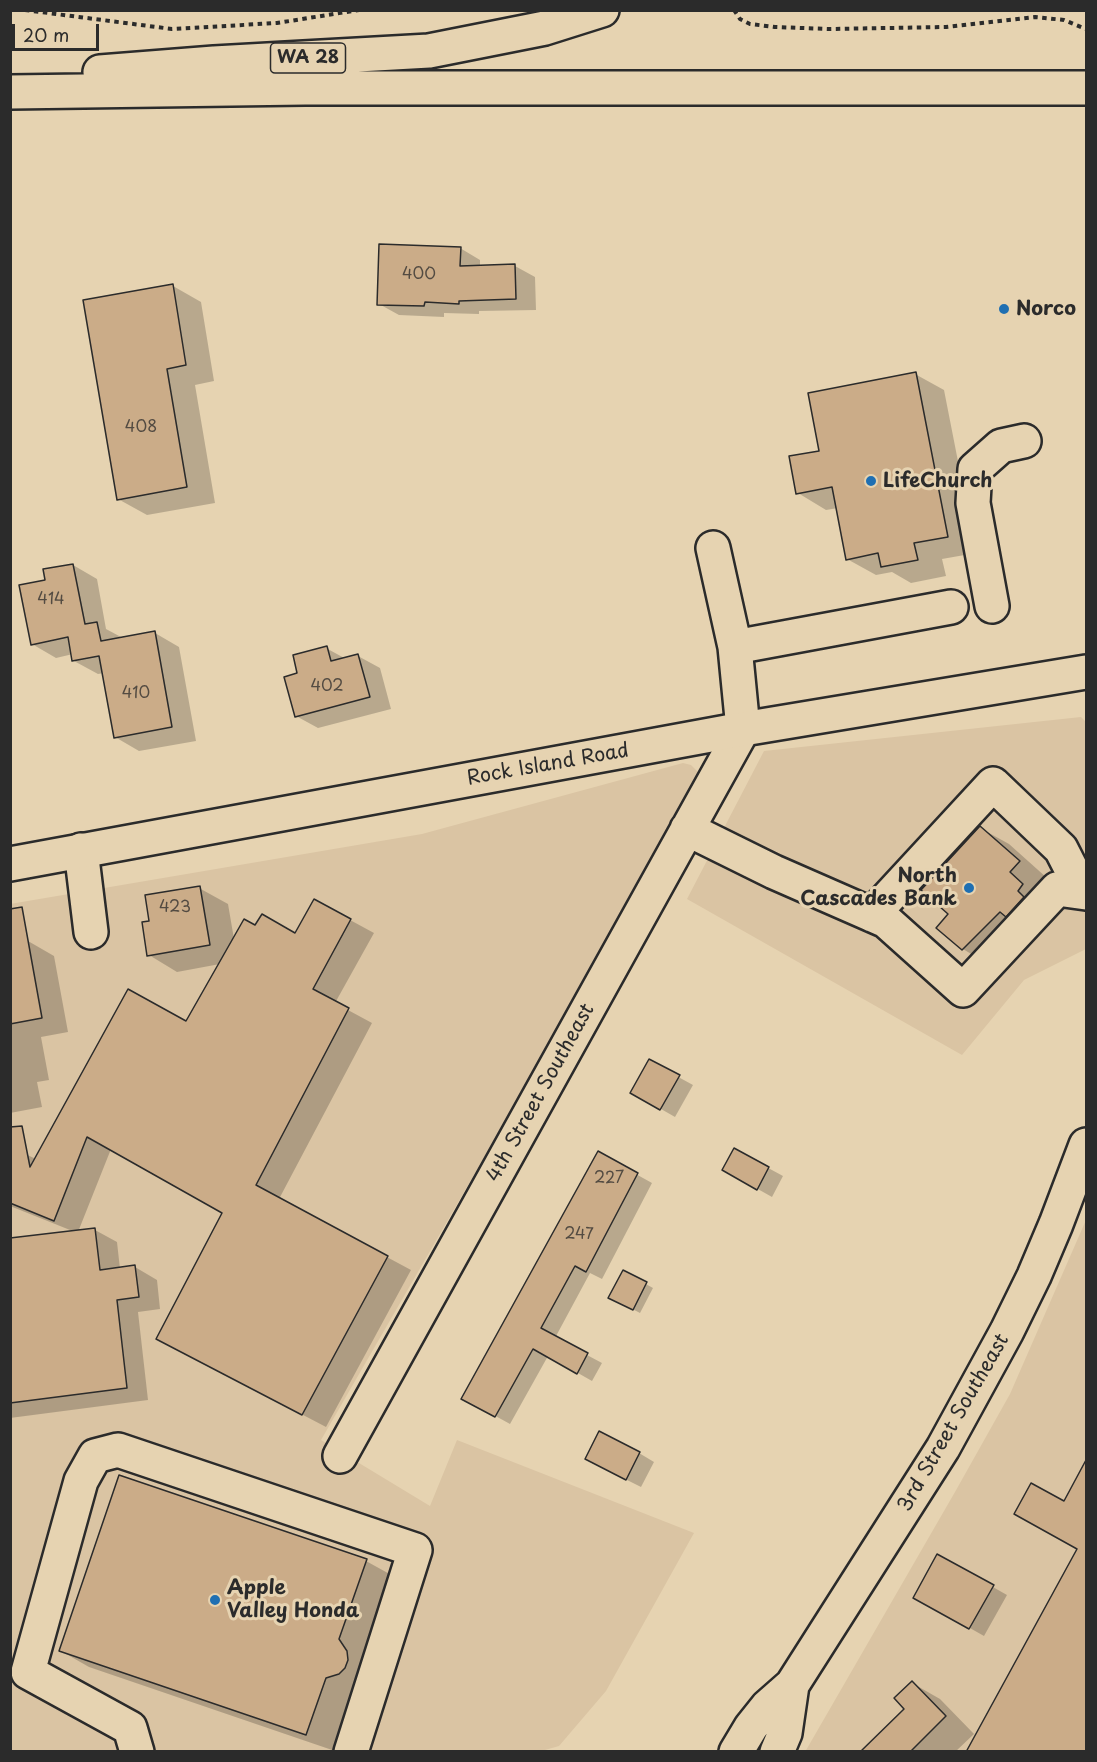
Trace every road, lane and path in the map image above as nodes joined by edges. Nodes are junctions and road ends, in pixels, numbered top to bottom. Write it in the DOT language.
graph roads {
  1 [pos="26,10"];
  2 [pos="360,10"];
  3 [pos="602,10"];
  4 [pos="734,10"];
  5 [pos="1086,29"];
  6 [pos="10,82"];
  7 [pos="1086,88"];
  8 [pos="10,92"];
  9 [pos="1024,441"];
  10 [pos="713,548"];
  11 [pos="992,606"];
  12 [pos="951,607"];
  13 [pos="735,647"];
  14 [pos="1086,672"];
  15 [pos="743,729"];
  16 [pos="687,830"];
  17 [pos="81,850"];
  18 [pos="10,864"];
  19 [pos="1085,892"];
  20 [pos="872,915"];
  21 [pos="91,933"];
  22 [pos="1086,1146"];
  23 [pos="340,1456"];
  24 [pos="792,1685"];
  25 [pos="137,1752"];
  26 [pos="351,1752"];
  27 [pos="736,1752"];
  28 [pos="777,1752"];
  1 -- 2 [label="path"];
  3 -- 6 [label="main road, WA 28"];
  4 -- 5 [label="path"];
  7 -- 8 [label="main road"];
  9 -- 11 [label="main road"];
  10 -- 13 [label="main road"];
  12 -- 13 [label="main road"];
  13 -- 15 [label="main road"];
  14 -- 15 [label="main road, Rock Island Road"];
  15 -- 16 [label="main road, 4th Street Southeast"];
  15 -- 17 [label="main road, Rock Island Road"];
  16 -- 20 [label="main road"];
  16 -- 23 [label="main road, 4th Street Southeast"];
  17 -- 18 [label="main road, Rock Island Road"];
  17 -- 21 [label="main road"];
  19 -- 20 [label="main road"];
  19 -- 20 [label="main road"];
  22 -- 24 [label="main road, 3rd Street Southeast"];
  24 -- 27 [label="main road, 3rd Street Southeast"];
  24 -- 28 [label="main road, 3rd Street Southeast"];
  25 -- 26 [label="main road"];
}
